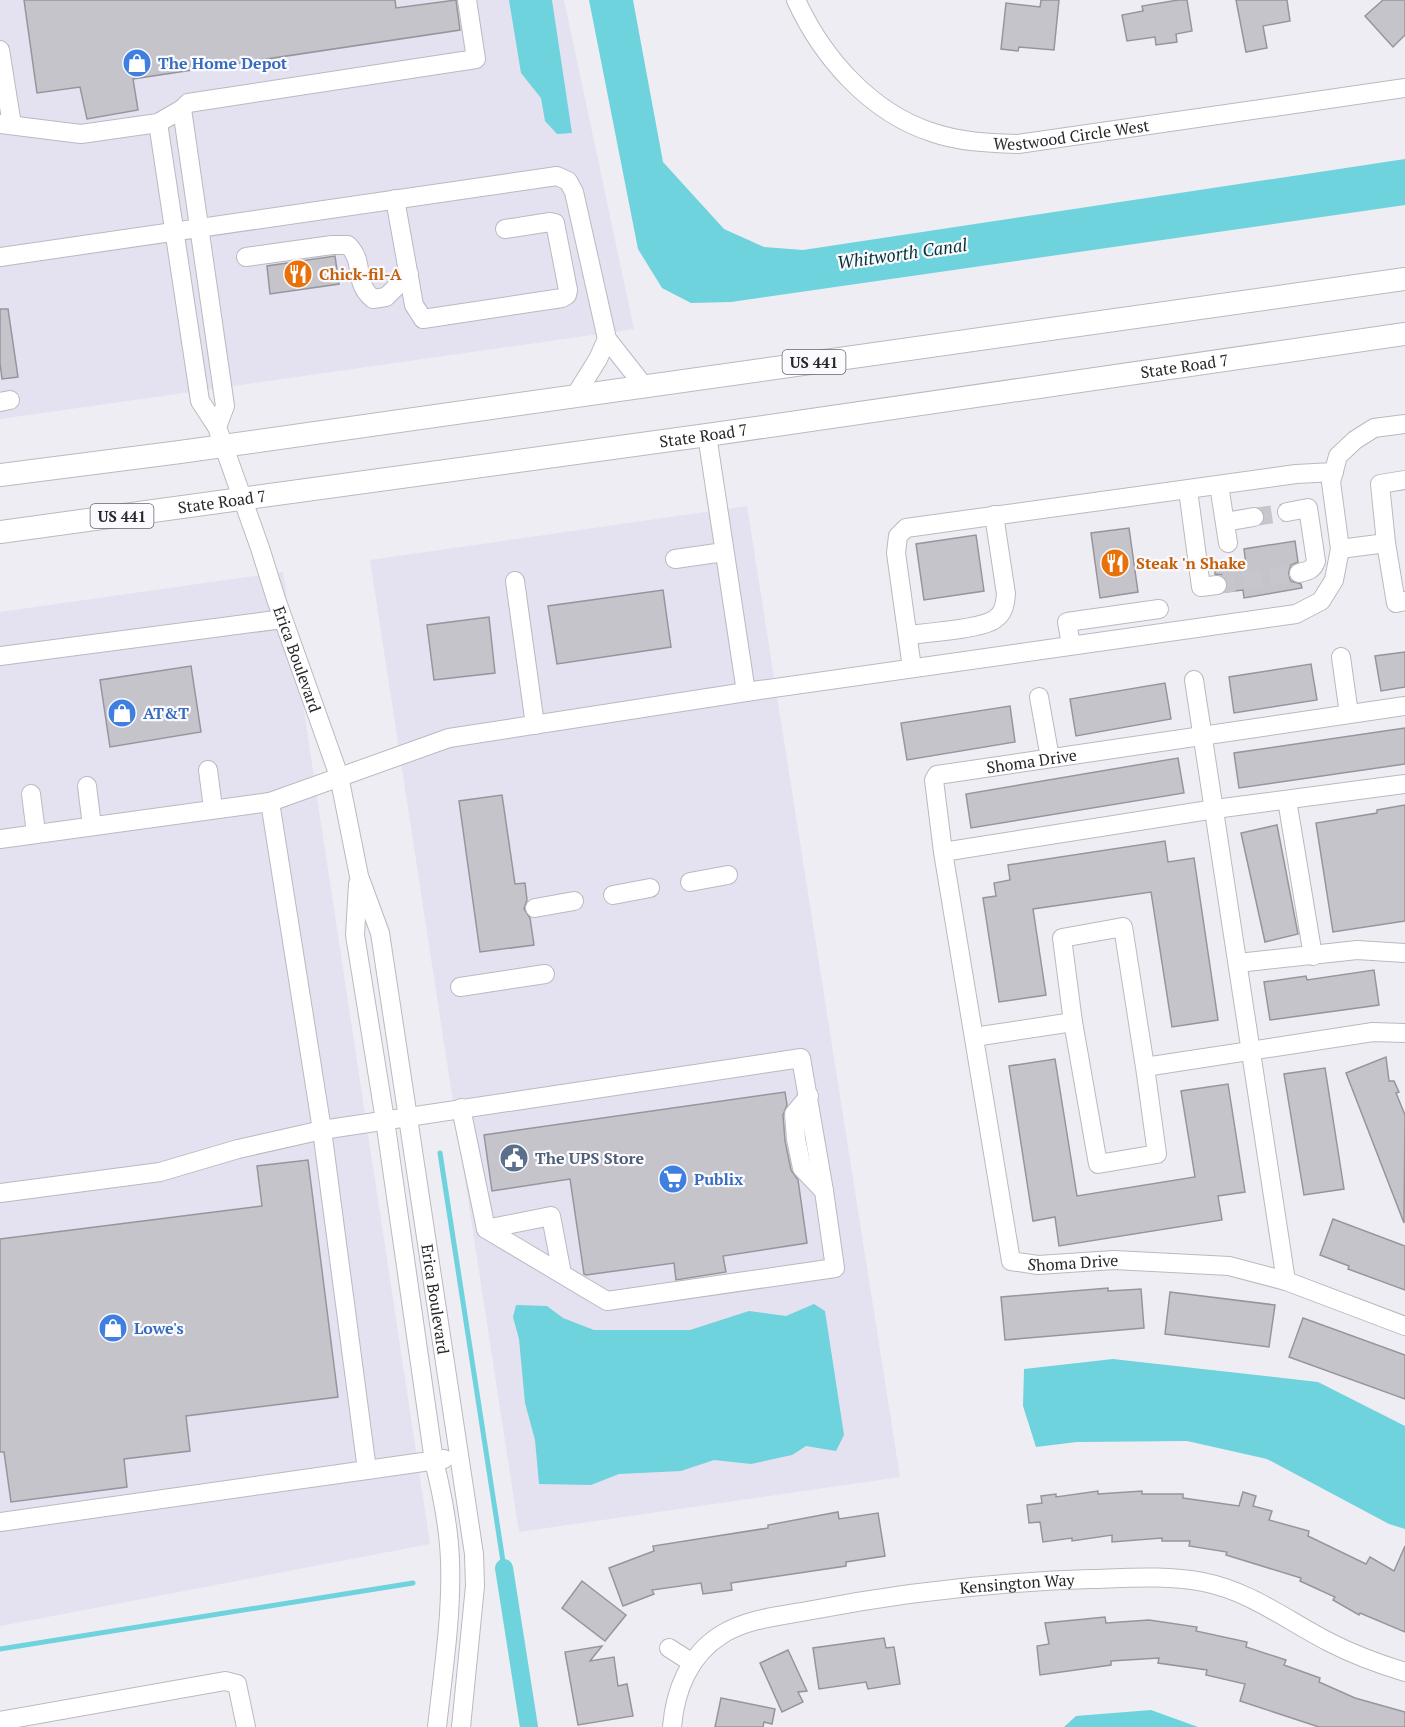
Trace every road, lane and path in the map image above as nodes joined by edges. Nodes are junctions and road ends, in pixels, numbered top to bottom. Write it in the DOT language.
graph roads {
  1 [pos="467,0"];
  2 [pos="796,0"];
  3 [pos="0,50"];
  4 [pos="1405,88"];
  5 [pos="182,109"];
  6 [pos="158,123"];
  7 [pos="6,124"];
  8 [pos="395,199"];
  9 [pos="199,227"];
  10 [pos="505,229"];
  11 [pos="174,231"];
  12 [pos="0,257"];
  13 [pos="246,257"];
  14 [pos="409,274"];
  15 [pos="1405,279"];
  16 [pos="1405,334"];
  17 [pos="607,339"];
  18 [pos="644,386"];
  19 [pos="575,396"];
  20 [pos="1405,424"];
  21 [pos="707,435"];
  22 [pos="221,437"];
  23 [pos="1334,472"];
  24 [pos="0,475"];
  25 [pos="1405,480"];
  26 [pos="1219,485"];
  27 [pos="1188,490"];
  28 [pos="243,500"];
  29 [pos="1287,512"];
  30 [pos="994,515"];
  31 [pos="1254,517"];
  32 [pos="1225,522"];
  33 [pos="0,532"];
  34 [pos="1228,543"];
  35 [pos="1386,543"];
  36 [pos="1340,549"];
  37 [pos="724,552"];
  38 [pos="675,559"];
  39 [pos="1299,573"];
  40 [pos="514,581"];
  41 [pos="1217,585"];
  42 [pos="1405,601"];
  43 [pos="1159,609"];
  44 [pos="283,619"];
  45 [pos="908,635"];
  46 [pos="1071,645"];
  47 [pos="0,657"];
  48 [pos="1341,657"];
  49 [pos="912,668"];
  50 [pos="1194,680"];
  51 [pos="746,692"];
  52 [pos="1039,697"];
  53 [pos="1405,706"];
  54 [pos="1348,714"];
  55 [pos="535,724"];
  56 [pos="1204,735"];
  57 [pos="1050,758"];
  58 [pos="208,770"];
  59 [pos="339,776"];
  60 [pos="1405,784"];
  61 [pos="87,786"];
  62 [pos="31,794"];
  63 [pos="1287,800"];
  64 [pos="270,802"];
  65 [pos="213,808"];
  66 [pos="1215,810"];
  67 [pos="92,825"];
  68 [pos="36,833"];
  69 [pos="0,839"];
  70 [pos="943,852"];
  71 [pos="728,875"];
  72 [pos="359,876"];
  73 [pos="690,882"];
  74 [pos="650,888"];
  75 [pos="613,895"];
  76 [pos="574,901"];
  77 [pos="535,908"];
  78 [pos="1405,953"];
  79 [pos="1313,956"];
  80 [pos="1238,963"];
  81 [pos="546,974"];
  82 [pos="460,987"];
  83 [pos="1074,1022"];
  84 [pos="1405,1033"];
  85 [pos="974,1036"];
  86 [pos="1251,1050"];
  87 [pos="1145,1067"];
  88 [pos="461,1108"];
  89 [pos="407,1117"];
  90 [pos="385,1120"];
  91 [pos="322,1130"];
  92 [pos="0,1193"];
  93 [pos="486,1229"];
  94 [pos="562,1274"];
  95 [pos="1286,1281"];
  96 [pos="1405,1326"];
  97 [pos="458,1457"];
  98 [pos="434,1461"];
  99 [pos="367,1470"];
  100 [pos="0,1522"];
  101 [pos="669,1648"];
  102 [pos="691,1662"];
  103 [pos="1405,1672"];
  104 [pos="0,1721"];
  105 [pos="246,1727"];
  106 [pos="437,1727"];
  107 [pos="461,1727"];
  108 [pos="672,1727"];
  1 -- 5 [label="street"];
  2 -- 4 [label="street, Westwood Circle West"];
  3 -- 7 [label="street"];
  5 -- 6 [label="street"];
  5 -- 9 [label="street"];
  6 -- 7 [label="street"];
  6 -- 11 [label="street, Erica Boulevard"];
  8 -- 9 [label="street"];
  8 -- 14 [label="street"];
  8 -- 17 [label="street"];
  9 -- 11 [label="street"];
  9 -- 22 [label="street"];
  10 -- 14 [label="street"];
  11 -- 12 [label="street"];
  11 -- 22 [label="street, Erica Boulevard"];
  13 -- 14 [label="street"];
  15 -- 18 [label="main road, US 441"];
  16 -- 21 [label="main road, State Road 7 / US 441"];
  17 -- 18 [label="street"];
  17 -- 19 [label="street"];
  18 -- 19 [label="main road, US 441"];
  19 -- 22 [label="main road, US 441"];
  20 -- 23 [label="street"];
  21 -- 28 [label="main road, State Road 7 / US 441"];
  21 -- 37 [label="street"];
  22 -- 24 [label="main road, US 441"];
  22 -- 28 [label="street, Erica Boulevard"];
  23 -- 26 [label="street"];
  23 -- 36 [label="street"];
  25 -- 35 [label="street"];
  26 -- 27 [label="street"];
  26 -- 32 [label="street"];
  27 -- 30 [label="street"];
  27 -- 41 [label="street"];
  28 -- 33 [label="main road, State Road 7 / US 441"];
  28 -- 44 [label="street, Erica Boulevard"];
  29 -- 39 [label="street"];
  30 -- 45 [label="street"];
  30 -- 45 [label="street"];
  31 -- 32 [label="street"];
  32 -- 34 [label="street"];
  35 -- 36 [label="street"];
  35 -- 42 [label="street"];
  36 -- 46 [label="street"];
  37 -- 38 [label="street"];
  37 -- 51 [label="street"];
  40 -- 55 [label="street"];
  43 -- 46 [label="street"];
  44 -- 47 [label="street"];
  44 -- 59 [label="street, Erica Boulevard"];
  45 -- 49 [label="street"];
  46 -- 49 [label="street"];
  48 -- 54 [label="street"];
  49 -- 51 [label="street"];
  50 -- 56 [label="street"];
  51 -- 55 [label="street"];
  52 -- 57 [label="street"];
  53 -- 54 [label="street, Shoma Drive"];
  54 -- 56 [label="street, Shoma Drive"];
  55 -- 59 [label="street"];
  56 -- 57 [label="street, Shoma Drive"];
  56 -- 66 [label="street"];
  57 -- 70 [label="street, Shoma Drive"];
  58 -- 65 [label="street"];
  59 -- 64 [label="street"];
  59 -- 72 [label="street, Erica Boulevard"];
  60 -- 63 [label="street"];
  61 -- 67 [label="street"];
  62 -- 68 [label="street"];
  63 -- 66 [label="street"];
  63 -- 79 [label="street"];
  64 -- 65 [label="street"];
  64 -- 91 [label="street"];
  65 -- 67 [label="street"];
  66 -- 70 [label="street"];
  66 -- 80 [label="street"];
  67 -- 68 [label="street"];
  68 -- 69 [label="street"];
  70 -- 85 [label="street, Shoma Drive"];
  71 -- 73 [label="street"];
  72 -- 89 [label="street, Erica Boulevard"];
  72 -- 90 [label="street, Erica Boulevard"];
  74 -- 75 [label="street"];
  76 -- 77 [label="street"];
  78 -- 79 [label="street"];
  79 -- 80 [label="street"];
  80 -- 86 [label="street"];
  81 -- 82 [label="street"];
  83 -- 85 [label="street"];
  83 -- 87 [label="street"];
  83 -- 87 [label="street"];
  84 -- 86 [label="street"];
  85 -- 95 [label="street, Shoma Drive"];
  86 -- 87 [label="street"];
  86 -- 95 [label="street"];
  88 -- 89 [label="street"];
  88 -- 93 [label="street"];
  88 -- 94 [label="street"];
  89 -- 90 [label="street"];
  89 -- 97 [label="street, Erica Boulevard"];
  90 -- 91 [label="street"];
  90 -- 98 [label="street, Erica Boulevard"];
  91 -- 92 [label="street"];
  91 -- 99 [label="street"];
  93 -- 94 [label="street"];
  93 -- 94 [label="street"];
  95 -- 96 [label="street, Shoma Drive"];
  97 -- 98 [label="street"];
  97 -- 107 [label="street, Erica Boulevard"];
  98 -- 99 [label="street"];
  98 -- 106 [label="street, Erica Boulevard"];
  99 -- 100 [label="street"];
  101 -- 102 [label="street"];
  102 -- 103 [label="street, Kensington Way"];
  102 -- 108 [label="street, Kensington Way"];
  104 -- 105 [label="street"];
}
